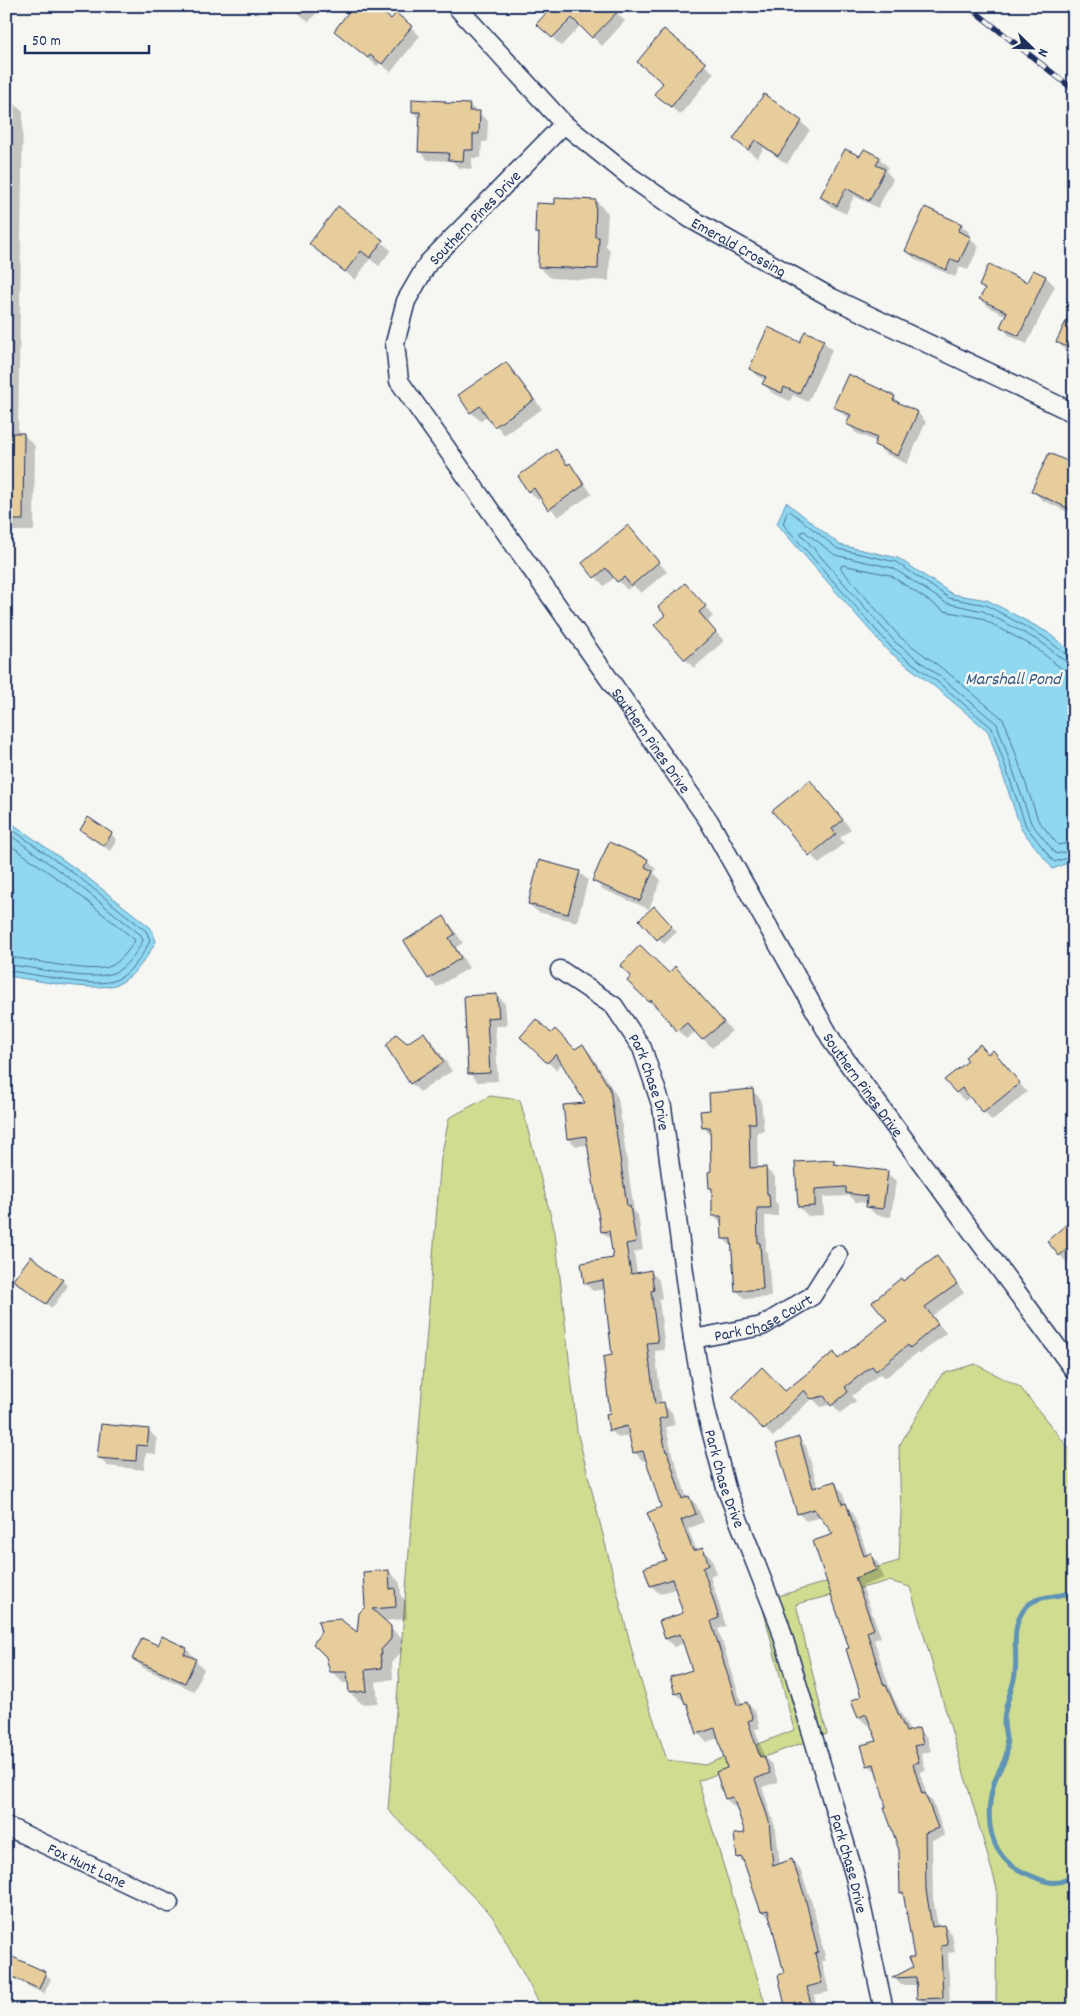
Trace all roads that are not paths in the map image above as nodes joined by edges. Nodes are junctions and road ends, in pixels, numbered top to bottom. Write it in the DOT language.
graph roads {
  1 [pos="456,6"];
  2 [pos="564,124"];
  3 [pos="1074,413"];
  4 [pos="560,970"];
  5 [pos="838,1256"];
  6 [pos="693,1339"];
  7 [pos="1074,1370"];
  8 [pos="6,1826"];
  9 [pos="169,1904"];
  10 [pos="884,2010"];
  1 -- 2 [label="street, Emerald Crossing"];
  2 -- 3 [label="street, Emerald Crossing"];
  2 -- 7 [label="street, Southern Pines Drive"];
  4 -- 6 [label="street, Park Chase Drive"];
  5 -- 6 [label="street, Park Chase Court"];
  6 -- 10 [label="street, Park Chase Drive"];
  8 -- 9 [label="street, Fox Hunt Lane"];
}
